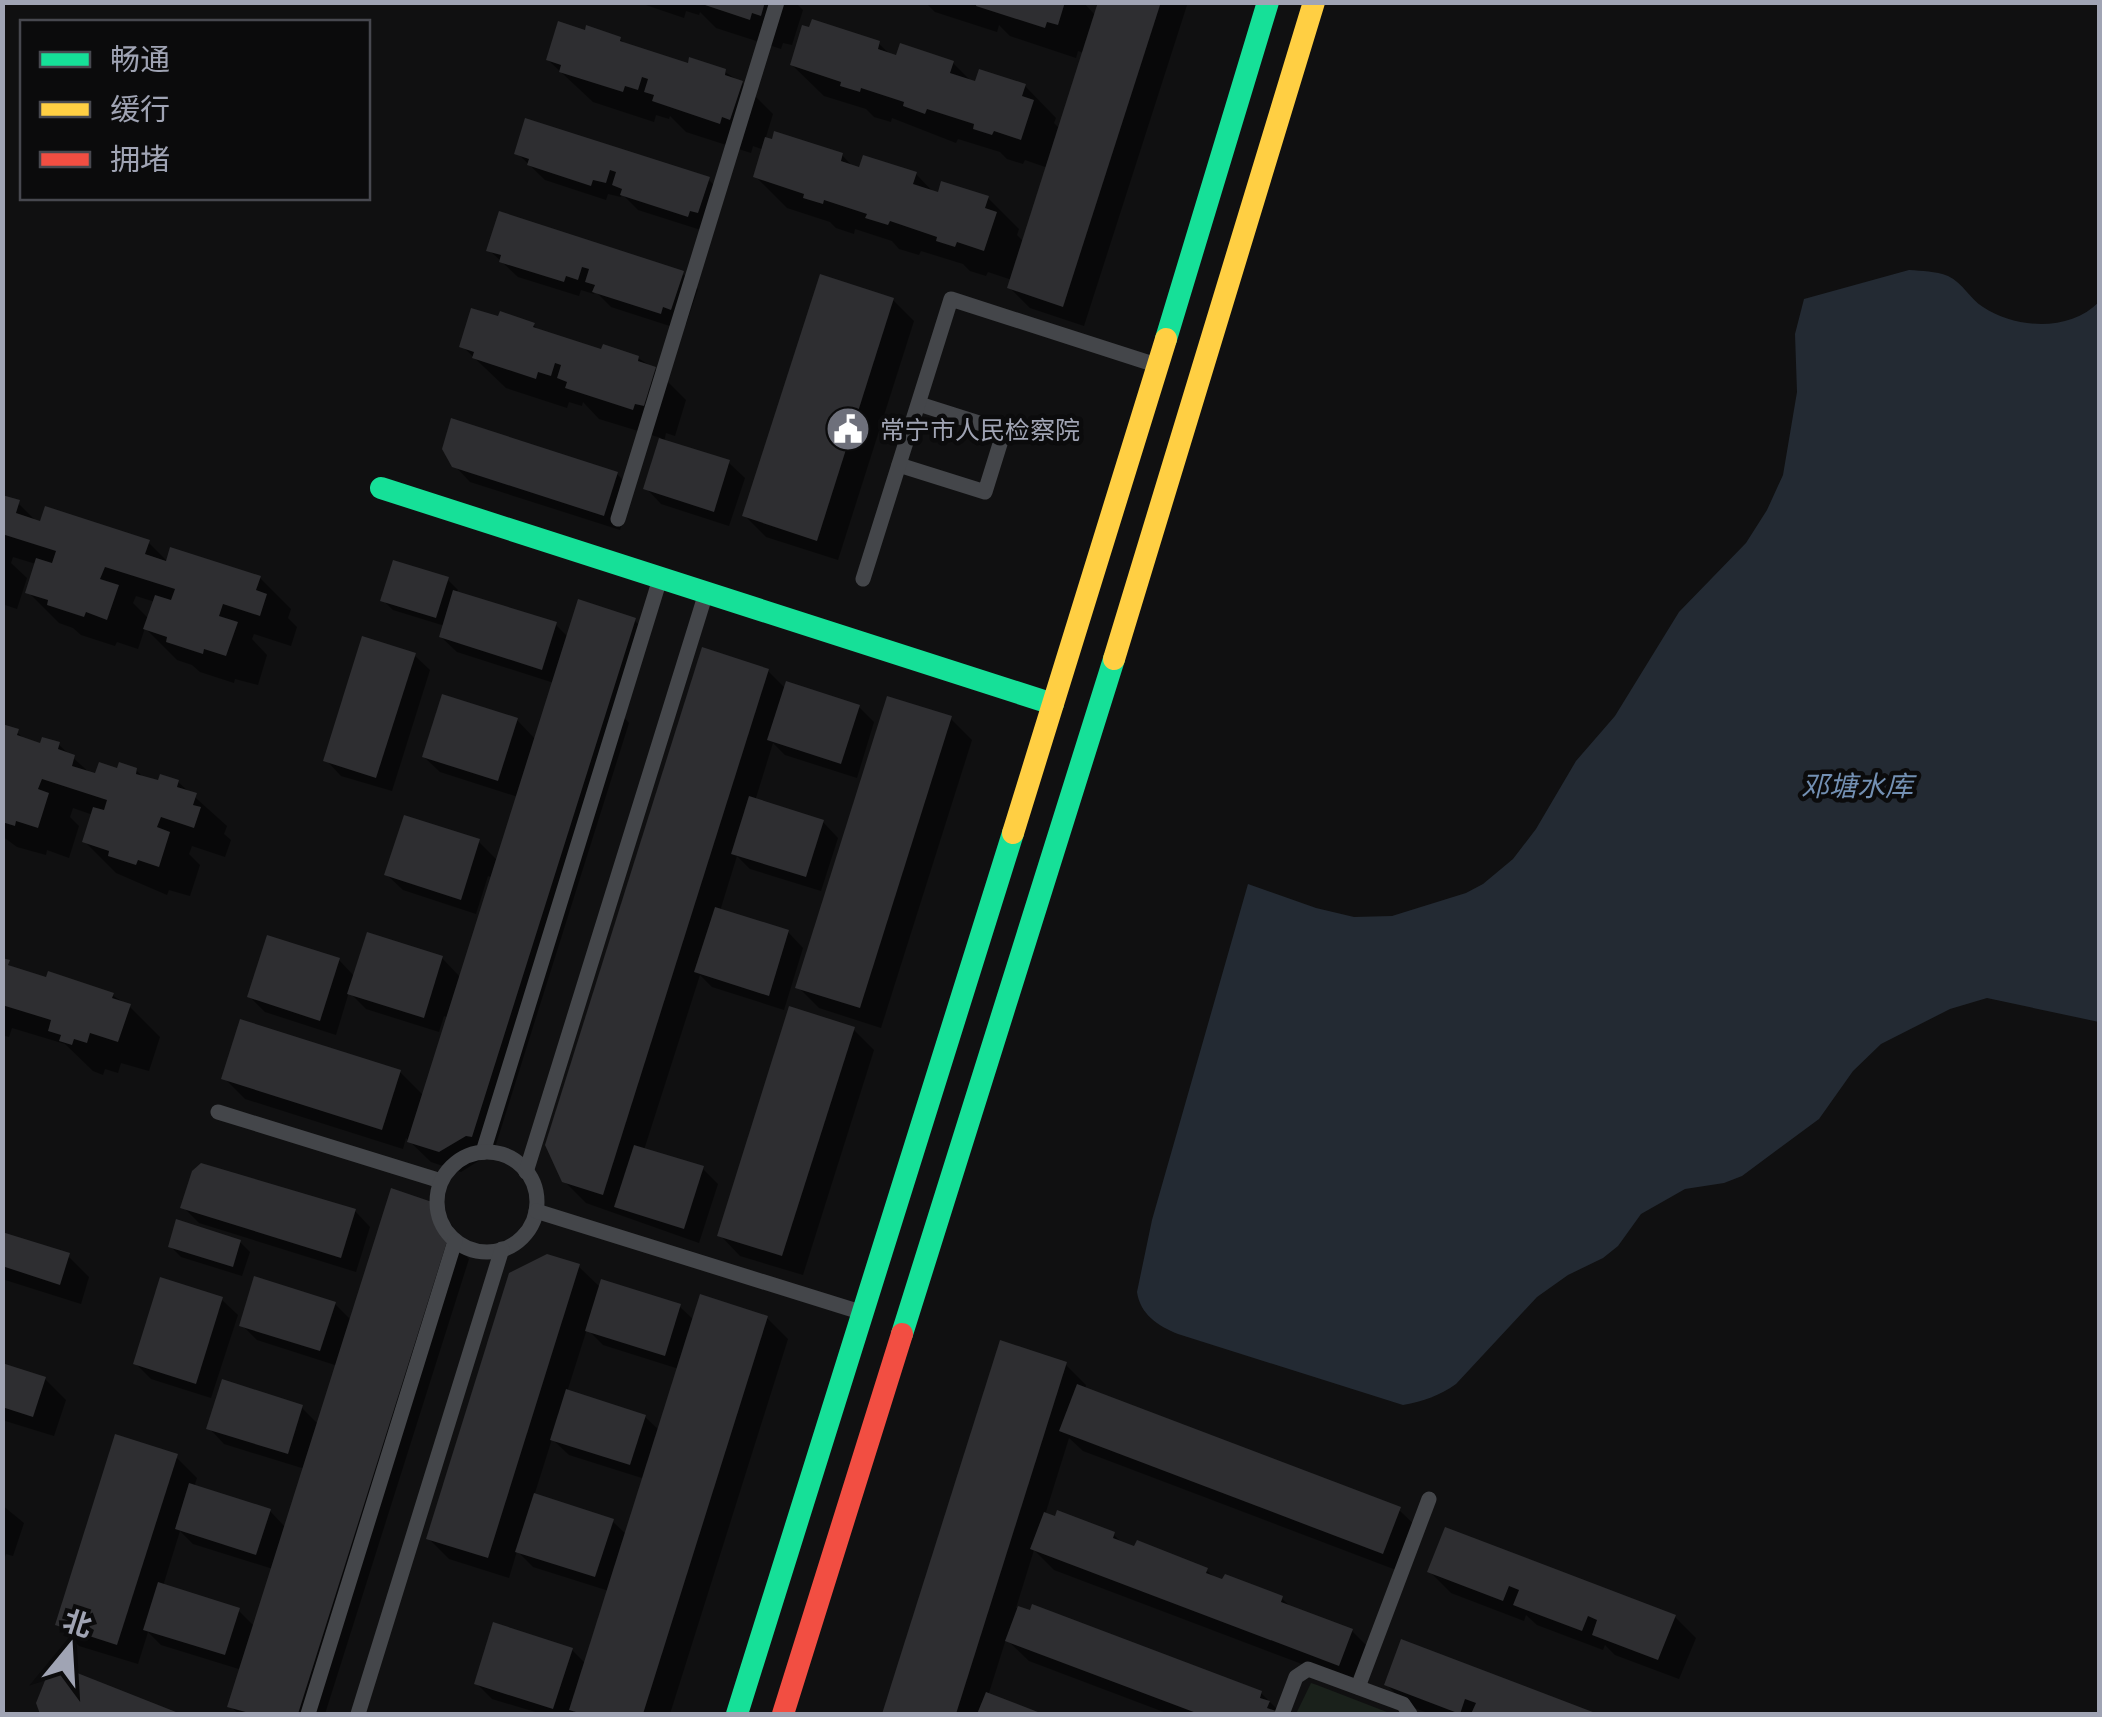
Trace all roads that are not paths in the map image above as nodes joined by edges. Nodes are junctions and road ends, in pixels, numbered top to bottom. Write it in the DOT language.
graph roads {
  1 [pos="776,2"];
  2 [pos="1268,2"];
  3 [pos="1314,2"];
  4 [pos="1157,366"];
  5 [pos="919,404"];
  6 [pos="900,464"];
  7 [pos="381,488"];
  8 [pos="618,519"];
  9 [pos="660,578"];
  10 [pos="862,580"];
  11 [pos="706,592"];
  12 [pos="1054,704"];
  13 [pos="218,1112"];
  14 [pos="482,1152"];
  15 [pos="526,1172"];
  16 [pos="441,1181"];
  17 [pos="536,1211"];
  18 [pos="455,1241"];
  19 [pos="502,1250"];
  20 [pos="863,1313"];
  21 [pos="1429,1499"];
  22 [pos="1358,1686"];
  23 [pos="308,1714"];
  24 [pos="358,1714"];
  25 [pos="737,1714"];
  26 [pos="783,1714"];
  27 [pos="1282,1714"];
  28 [pos="1410,1714"];
  1 -- 8 [label="lane"];
  2 -- 4 [label="main road"];
  3 -- 26 [label="main road"];
  4 -- 5 [label="lane"];
  4 -- 12 [label="main road"];
  5 -- 6 [label="lane"];
  5 -- 6 [label="lane"];
  6 -- 10 [label="lane"];
  7 -- 9 [label="main road"];
  9 -- 11 [label="main road"];
  9 -- 14 [label="lane"];
  11 -- 12 [label="main road"];
  11 -- 15 [label="lane"];
  12 -- 20 [label="main road"];
  13 -- 16 [label="lane"];
  14 -- 15 [label="lane"];
  14 -- 16 [label="lane"];
  15 -- 17 [label="lane"];
  16 -- 18 [label="lane"];
  17 -- 19 [label="lane"];
  17 -- 20 [label="lane"];
  18 -- 19 [label="lane"];
  18 -- 23 [label="lane"];
  19 -- 24 [label="lane"];
  20 -- 25 [label="main road"];
  21 -- 22 [label="lane"];
  22 -- 27 [label="lane"];
  22 -- 28 [label="lane"];
}
